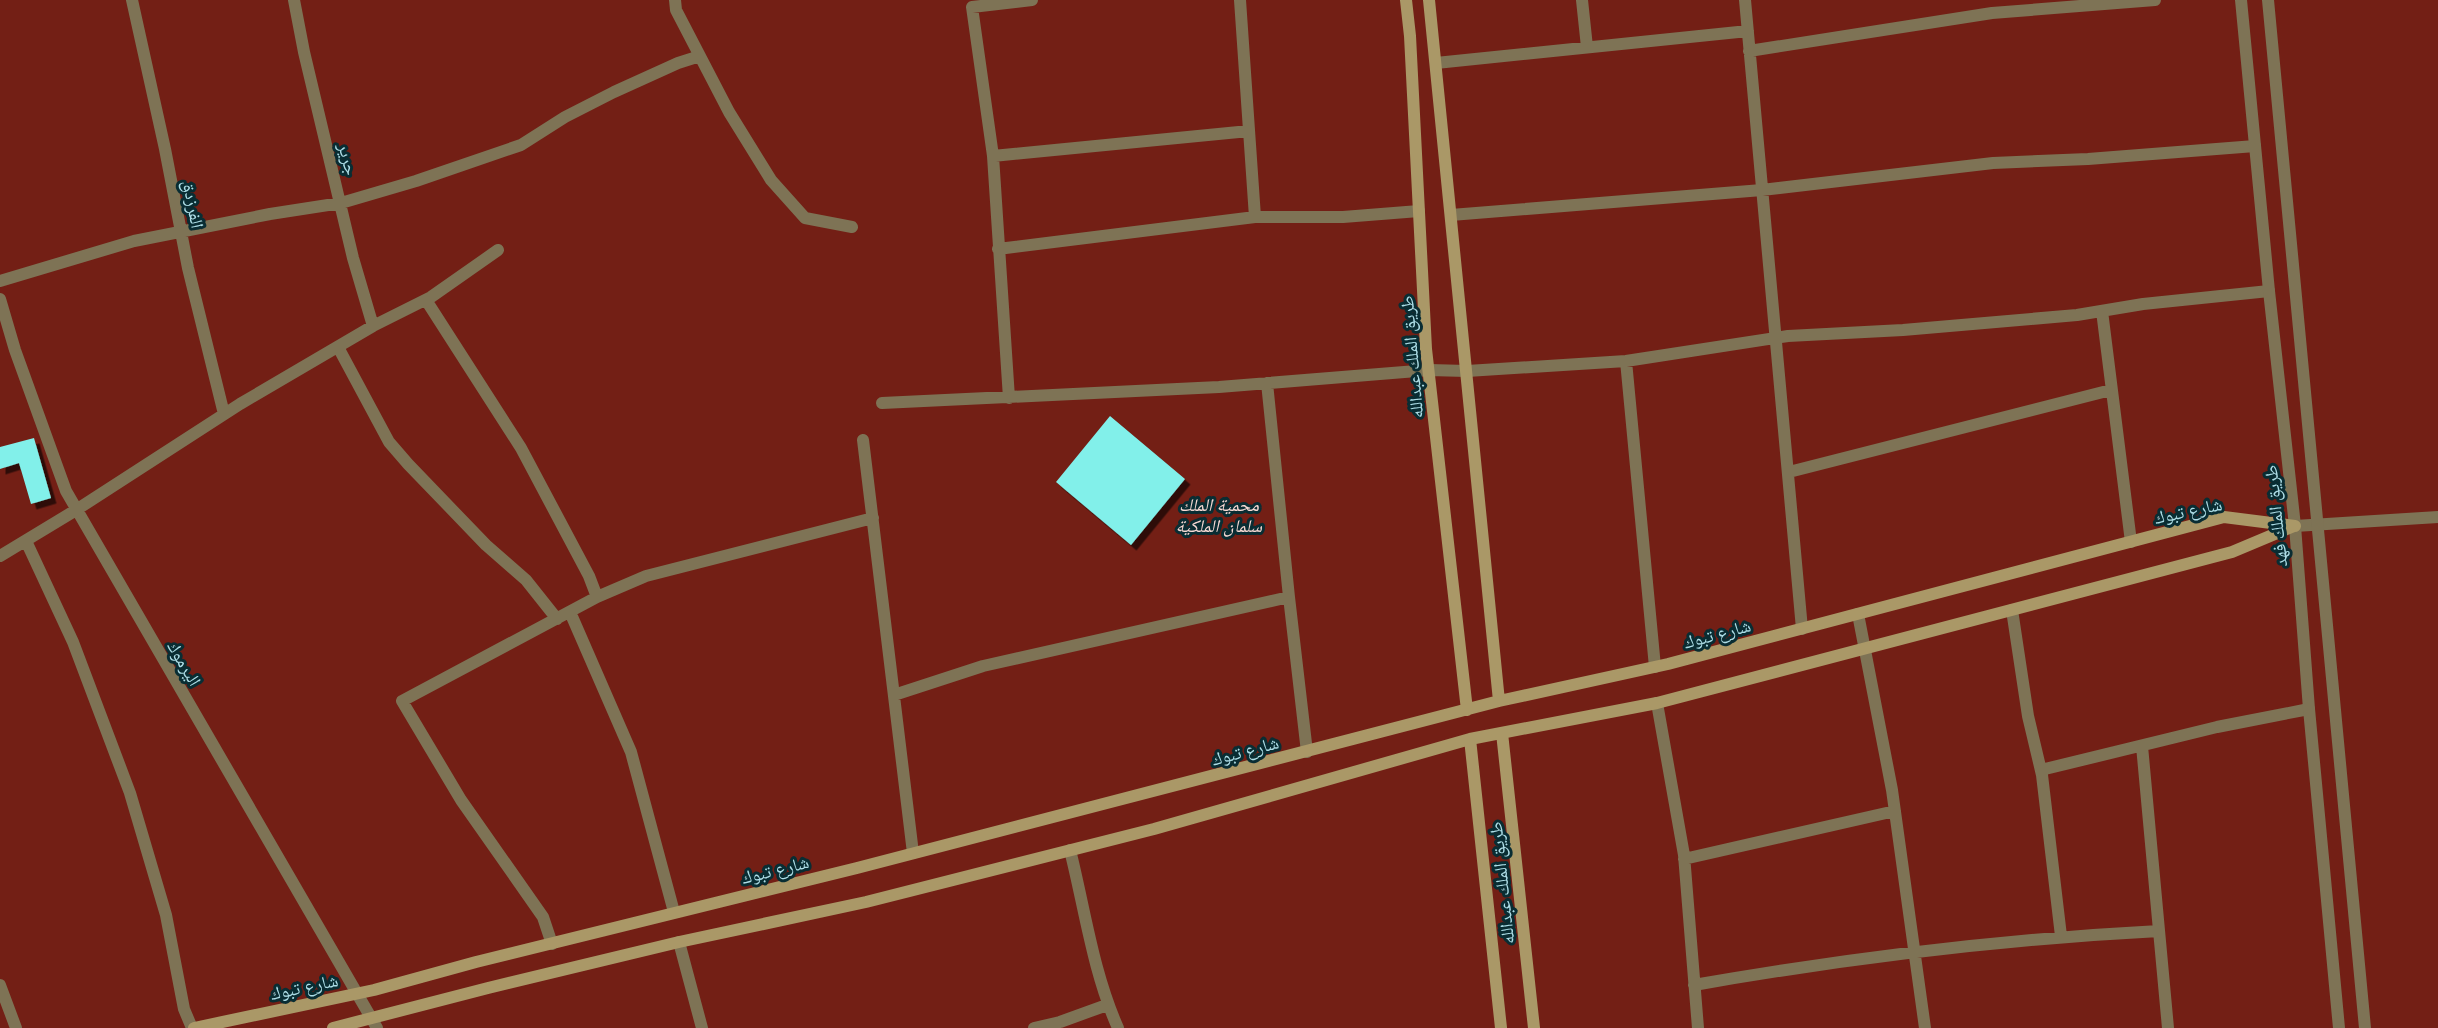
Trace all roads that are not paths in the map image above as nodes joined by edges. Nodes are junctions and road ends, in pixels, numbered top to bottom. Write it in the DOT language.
graph roads {
  1 [pos="132,0"];
  2 [pos="294,0"];
  3 [pos="675,0"];
  4 [pos="1032,0"];
  5 [pos="1240,0"];
  6 [pos="1406,0"];
  7 [pos="1429,0"];
  8 [pos="1582,0"];
  9 [pos="1744,0"];
  10 [pos="2155,0"];
  11 [pos="2241,0"];
  12 [pos="2268,0"];
  13 [pos="2073,4"];
  14 [pos="1748,31"];
  15 [pos="1587,47"];
  16 [pos="1749,51"];
  17 [pos="700,56"];
  18 [pos="1436,63"];
  19 [pos="1249,131"];
  20 [pos="2255,146"];
  21 [pos="993,156"];
  22 [pos="1762,190"];
  23 [pos="341,203"];
  24 [pos="1419,211"];
  25 [pos="1451,215"];
  26 [pos="1255,217"];
  27 [pos="852,227"];
  28 [pos="181,232"];
  29 [pos="998,249"];
  30 [pos="498,250"];
  31 [pos="0,281"];
  32 [pos="2269,291"];
  33 [pos="0,299"];
  34 [pos="426,300"];
  35 [pos="2102,311"];
  36 [pos="373,326"];
  37 [pos="1777,338"];
  38 [pos="339,347"];
  39 [pos="1626,361"];
  40 [pos="1429,370"];
  41 [pos="1467,371"];
  42 [pos="1268,383"];
  43 [pos="2111,390"];
  44 [pos="1009,398"];
  45 [pos="882,403"];
  46 [pos="224,414"];
  47 [pos="863,440"];
  48 [pos="1789,472"];
  49 [pos="76,510"];
  50 [pos="2438,517"];
  51 [pos="873,518"];
  52 [pos="2318,524"];
  53 [pos="2295,526"];
  54 [pos="26,541"];
  55 [pos="2131,542"];
  56 [pos="0,556"];
  57 [pos="597,597"];
  58 [pos="1289,597"];
  59 [pos="2012,610"];
  60 [pos="570,612"];
  61 [pos="1858,614"];
  62 [pos="557,618"];
  63 [pos="1802,629"];
  64 [pos="1866,650"];
  65 [pos="1655,667"];
  66 [pos="894,695"];
  67 [pos="1499,701"];
  68 [pos="1657,704"];
  69 [pos="1467,710"];
  70 [pos="2309,710"];
  71 [pos="1503,733"];
  72 [pos="1470,739"];
  73 [pos="2142,746"];
  74 [pos="1307,752"];
  75 [pos="2041,770"];
  76 [pos="1895,811"];
  77 [pos="1070,850"];
  78 [pos="913,853"];
  79 [pos="1684,859"];
  80 [pos="674,912"];
  81 [pos="2159,931"];
  82 [pos="2061,936"];
  83 [pos="679,942"];
  84 [pos="552,944"];
  85 [pos="1914,954"];
  86 [pos="0,985"];
  87 [pos="1694,985"];
  88 [pos="355,993"];
  89 [pos="1107,1005"];
  90 [pos="375,1024"];
  91 [pos="16,1028"];
  92 [pos="193,1028"];
  93 [pos="333,1028"];
  94 [pos="702,1028"];
  95 [pos="1034,1028"];
  96 [pos="1118,1028"];
  97 [pos="1500,1028"];
  98 [pos="1534,1028"];
  99 [pos="1698,1028"];
  100 [pos="1925,1028"];
  101 [pos="2168,1028"];
  102 [pos="2339,1028"];
  103 [pos="2365,1028"];
  1 -- 28 [label="street, الفرزدق"];
  2 -- 23 [label="street, جرير"];
  3 -- 17 [label="street"];
  4 -- 21 [label="street"];
  5 -- 19 [label="street"];
  6 -- 24 [label="main road, طريق الملك عبدالله"];
  7 -- 18 [label="main road"];
  8 -- 15 [label="street"];
  9 -- 14 [label="street"];
  10 -- 13 [label="street"];
  11 -- 20 [label="street, طريق الملك فهد"];
  12 -- 52 [label="street"];
  13 -- 16 [label="street"];
  14 -- 15 [label="street"];
  14 -- 16 [label="street"];
  15 -- 18 [label="street"];
  16 -- 22 [label="street"];
  17 -- 23 [label="street"];
  17 -- 27 [label="street"];
  18 -- 25 [label="main road"];
  19 -- 21 [label="street"];
  19 -- 26 [label="street"];
  20 -- 22 [label="street"];
  20 -- 32 [label="street, طريق الملك فهد"];
  21 -- 29 [label="street"];
  22 -- 25 [label="street"];
  22 -- 37 [label="street"];
  23 -- 28 [label="street"];
  23 -- 36 [label="street, جرير"];
  24 -- 26 [label="street"];
  24 -- 40 [label="main road, طريق الملك عبدالله"];
  25 -- 41 [label="main road"];
  26 -- 29 [label="street"];
  28 -- 31 [label="street"];
  28 -- 46 [label="street, الفرزدق"];
  29 -- 44 [label="street"];
  30 -- 34 [label="street"];
  32 -- 35 [label="street"];
  32 -- 53 [label="street, طريق الملك فهد"];
  33 -- 49 [label="street, اليرموك"];
  34 -- 36 [label="street"];
  34 -- 57 [label="street"];
  35 -- 37 [label="street"];
  35 -- 43 [label="street"];
  36 -- 38 [label="street"];
  37 -- 39 [label="street"];
  37 -- 48 [label="street"];
  38 -- 46 [label="street"];
  38 -- 62 [label="street"];
  39 -- 41 [label="street"];
  39 -- 65 [label="street"];
  40 -- 41 [label="street"];
  40 -- 42 [label="street"];
  40 -- 69 [label="main road, طريق الملك عبدالله"];
  41 -- 67 [label="main road"];
  42 -- 44 [label="street"];
  42 -- 58 [label="street"];
  43 -- 48 [label="street"];
  43 -- 55 [label="street"];
  44 -- 45 [label="street"];
  46 -- 49 [label="street"];
  47 -- 51 [label="street"];
  48 -- 63 [label="street"];
  49 -- 54 [label="street"];
  49 -- 88 [label="street, اليرموك"];
  50 -- 52 [label="street"];
  51 -- 57 [label="street"];
  51 -- 66 [label="street"];
  52 -- 53 [label="street"];
  52 -- 103 [label="street"];
  53 -- 55 [label="main road, شارع تبوك"];
  53 -- 59 [label="main road"];
  53 -- 70 [label="street, طريق الملك فهد"];
  54 -- 56 [label="street"];
  54 -- 92 [label="street"];
  55 -- 61 [label="main road, شارع تبوك"];
  57 -- 60 [label="street"];
  58 -- 66 [label="street"];
  58 -- 74 [label="street"];
  59 -- 64 [label="main road"];
  59 -- 75 [label="street"];
  60 -- 62 [label="street"];
  60 -- 80 [label="street"];
  61 -- 63 [label="main road, شارع تبوك"];
  61 -- 64 [label="street"];
  62 -- 84 [label="street"];
  63 -- 65 [label="main road, شارع تبوك"];
  64 -- 68 [label="main road"];
  64 -- 76 [label="street"];
  65 -- 67 [label="main road, شارع تبوك"];
  66 -- 78 [label="street"];
  67 -- 69 [label="main road, شارع تبوك"];
  68 -- 71 [label="main road"];
  68 -- 79 [label="street"];
  69 -- 74 [label="main road, شارع تبوك"];
  70 -- 73 [label="street"];
  70 -- 102 [label="street, طريق الملك فهد"];
  71 -- 72 [label="main road"];
  71 -- 98 [label="main road, طريق الملك عبدالله"];
  72 -- 77 [label="main road"];
  72 -- 97 [label="main road, طريق الملك عبدالله"];
  73 -- 75 [label="street"];
  73 -- 81 [label="street"];
  74 -- 78 [label="main road, شارع تبوك"];
  75 -- 82 [label="street"];
  76 -- 79 [label="street"];
  76 -- 85 [label="street"];
  77 -- 83 [label="main road"];
  77 -- 89 [label="street"];
  78 -- 80 [label="main road, شارع تبوك"];
  79 -- 87 [label="street"];
  80 -- 84 [label="main road, شارع تبوك"];
  81 -- 82 [label="street"];
  81 -- 101 [label="street"];
  82 -- 85 [label="street"];
  83 -- 90 [label="main road"];
  83 -- 94 [label="street"];
  84 -- 88 [label="main road, شارع تبوك"];
  85 -- 87 [label="street"];
  85 -- 100 [label="street"];
  86 -- 91 [label="street"];
  87 -- 99 [label="street"];
  88 -- 90 [label="street, اليرموك"];
  88 -- 92 [label="main road, شارع تبوك"];
  89 -- 95 [label="street"];
  89 -- 96 [label="street"];
  90 -- 93 [label="main road"];
}
